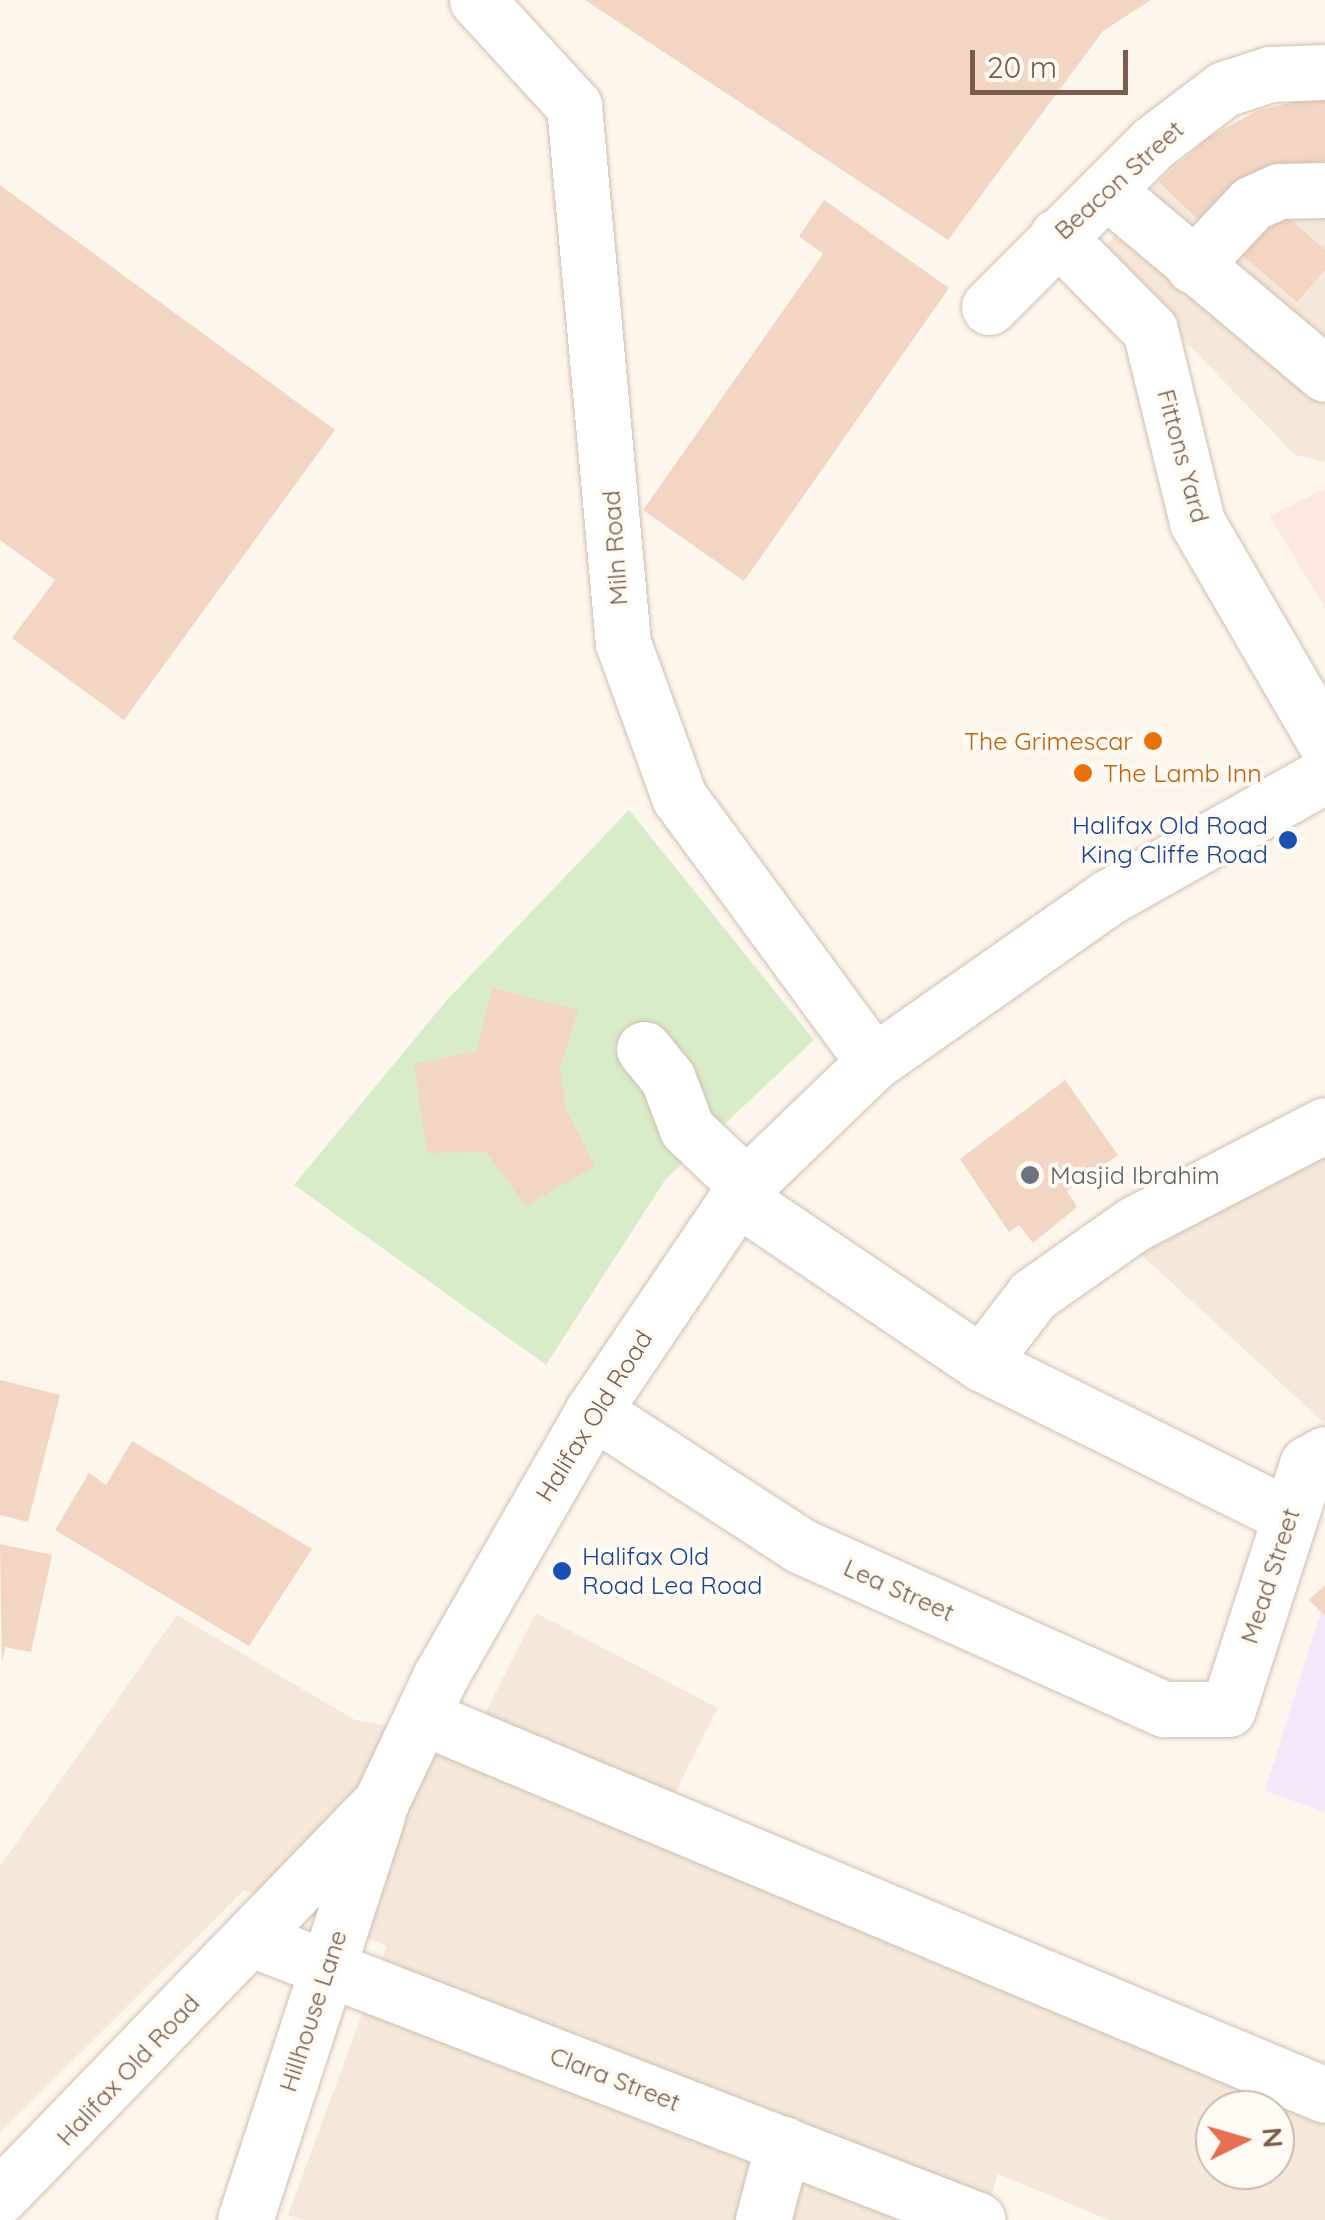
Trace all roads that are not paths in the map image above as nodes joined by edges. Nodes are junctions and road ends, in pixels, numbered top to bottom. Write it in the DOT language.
graph roads {
  1 [pos="478,0"];
  2 [pos="1325,72"];
  3 [pos="1106,190"];
  4 [pos="1325,190"];
  5 [pos="1056,236"];
  6 [pos="1192,266"];
  7 [pos="989,307"];
  8 [pos="1325,374"];
  9 [pos="1325,742"];
  10 [pos="1325,774"];
  11 [pos="644,1049"];
  12 [pos="874,1062"];
  13 [pos="1325,1125"];
  14 [pos="741,1191"];
  15 [pos="980,1364"];
  16 [pos="582,1429"];
  17 [pos="1325,1454"];
  18 [pos="1289,1516"];
  19 [pos="1228,1709"];
  20 [pos="422,1716"];
  21 [pos="381,1802"];
  22 [pos="252,1939"];
  23 [pos="328,1966"];
  24 [pos="1325,2094"];
  25 [pos="783,2144"];
  26 [pos="0,2196"];
  27 [pos="245,2220"];
  28 [pos="763,2220"];
  29 [pos="978,2220"];
  1 -- 12 [label="street, Miln Road"];
  2 -- 3 [label="street, Beacon Street"];
  3 -- 5 [label="street, Beacon Street"];
  3 -- 6 [label="street"];
  4 -- 6 [label="street"];
  5 -- 7 [label="street, Beacon Street"];
  5 -- 9 [label="street, Fittons Yard"];
  6 -- 8 [label="street"];
  10 -- 12 [label="street, Halifax Old Road"];
  11 -- 14 [label="street"];
  12 -- 14 [label="street, Halifax Old Road"];
  13 -- 15 [label="street"];
  14 -- 15 [label="street"];
  14 -- 16 [label="street, Halifax Old Road"];
  15 -- 18 [label="street"];
  16 -- 19 [label="street, Lea Street"];
  16 -- 20 [label="street, Halifax Old Road"];
  17 -- 18 [label="street, Mead Street"];
  18 -- 19 [label="street, Mead Street"];
  20 -- 21 [label="street, Halifax Old Road"];
  20 -- 24 [label="street"];
  21 -- 22 [label="street, Halifax Old Road"];
  21 -- 23 [label="street, Hillhouse Lane"];
  22 -- 23 [label="street, Clara Street"];
  22 -- 26 [label="street, Halifax Old Road"];
  23 -- 25 [label="street, Clara Street"];
  23 -- 27 [label="street, Hillhouse Lane"];
  25 -- 28 [label="street"];
  25 -- 29 [label="street, Clara Street"];
}
